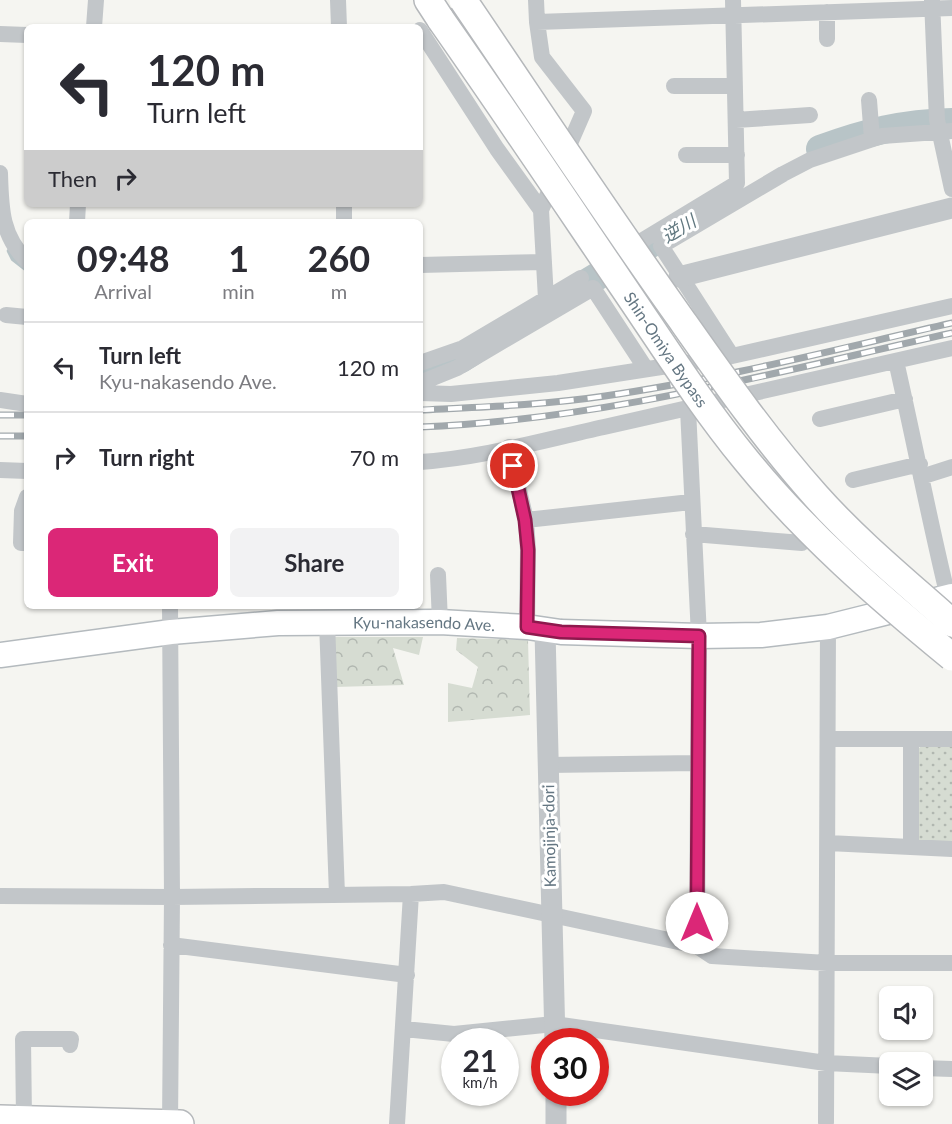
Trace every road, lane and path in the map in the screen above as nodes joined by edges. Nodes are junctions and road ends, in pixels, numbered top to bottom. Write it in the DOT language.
graph roads {
  1 [pos="96,0"];
  2 [pos="338,0"];
  3 [pos="463,0"];
  4 [pos="536,0"];
  5 [pos="932,4"];
  6 [pos="733,8"];
  7 [pos="952,8"];
  8 [pos="827,12"];
  9 [pos="430,17"];
  10 [pos="537,22"];
  11 [pos="94,24"];
  12 [pos="339,24"];
  13 [pos="0,34"];
  14 [pos="24,35"];
  15 [pos="827,39"];
  16 [pos="674,86"];
  17 [pos="735,86"];
  18 [pos="869,100"];
  19 [pos="810,115"];
  20 [pos="736,120"];
  21 [pos="941,127"];
  22 [pos="872,133"];
  23 [pos="686,154"];
  24 [pos="737,155"];
  25 [pos="0,173"];
  26 [pos="952,189"];
  27 [pos="952,208"];
  28 [pos="542,210"];
  29 [pos="2,219"];
  30 [pos="644,240"];
  31 [pos="24,258"];
  32 [pos="544,262"];
  33 [pos="423,265"];
  34 [pos="679,277"];
  35 [pos="581,278"];
  36 [pos="546,298"];
  37 [pos="952,306"];
  38 [pos="6,315"];
  39 [pos="24,317"];
  40 [pos="952,348"];
  41 [pos="732,356"];
  42 [pos="896,361"];
  43 [pos="423,362"];
  44 [pos="646,369"];
  45 [pos="423,381"];
  46 [pos="423,393"];
  47 [pos="905,399"];
  48 [pos="0,400"];
  49 [pos="24,404"];
  50 [pos="688,409"];
  51 [pos="820,419"];
  52 [pos="509,447"];
  53 [pos="423,462"];
  54 [pos="952,467"];
  55 [pos="921,470"];
  56 [pos="24,471"];
  57 [pos="2,475"];
  58 [pos="853,480"];
  59 [pos="691,502"];
  60 [pos="24,505"];
  61 [pos="525,520"];
  62 [pos="693,534"];
  63 [pos="24,543"];
  64 [pos="802,543"];
  65 [pos="438,575"];
  66 [pos="951,605"];
  67 [pos="170,609"];
  68 [pos="389,614"];
  69 [pos="327,622"];
  70 [pos="440,622"];
  71 [pos="828,627"];
  72 [pos="536,629"];
  73 [pos="171,632"];
  74 [pos="699,636"];
  75 [pos="0,655"];
  76 [pos="952,657"];
  77 [pos="829,739"];
  78 [pos="911,739"];
  79 [pos="952,739"];
  80 [pos="698,763"];
  81 [pos="547,765"];
  82 [pos="828,843"];
  83 [pos="911,847"];
  84 [pos="952,849"];
  85 [pos="411,894"];
  86 [pos="337,895"];
  87 [pos="0,896"];
  88 [pos="172,897"];
  89 [pos="551,916"];
  90 [pos="171,945"];
  91 [pos="697,946"];
  92 [pos="827,963"];
  93 [pos="952,963"];
  94 [pos="407,975"];
  95 [pos="554,1028"];
  96 [pos="404,1029"];
  97 [pos="531,1032"];
  98 [pos="609,1038"];
  99 [pos="70,1045"];
  100 [pos="826,1064"];
  101 [pos="879,1066"];
  102 [pos="933,1068"];
  103 [pos="952,1069"];
  104 [pos="556,1106"];
  105 [pos="12,1119"];
  106 [pos="826,1122"];
  107 [pos="170,1124"];
  108 [pos="180,1124"];
  109 [pos="398,1124"];
  110 [pos="556,1124"];
  1 -- 11 [label="street"];
  2 -- 12 [label="street"];
  3 -- 66 [label="highway, Shin-Omiya Bypass, bridge"];
  4 -- 10 [label="street"];
  5 -- 7 [label="street"];
  5 -- 8 [label="street"];
  5 -- 21 [label="street"];
  6 -- 8 [label="street"];
  6 -- 10 [label="street"];
  6 -- 17 [label="street"];
  8 -- 15 [label="street"];
  9 -- 28 [label="street"];
  9 -- 76 [label="highway, Shin-Omiya Bypass, bridge"];
  10 -- 28 [label="street"];
  13 -- 14 [label="street"];
  16 -- 17 [label="street"];
  17 -- 20 [label="street"];
  18 -- 22 [label="street"];
  19 -- 20 [label="street"];
  20 -- 24 [label="street"];
  21 -- 22 [label="street"];
  21 -- 26 [label="street"];
  22 -- 34 [label="street"];
  23 -- 24 [label="street"];
  24 -- 30 [label="street"];
  25 -- 29 [label="street"];
  27 -- 34 [label="street"];
  28 -- 32 [label="street"];
  29 -- 31 [label="street"];
  32 -- 33 [label="street"];
  32 -- 36 [label="street"];
  34 -- 41 [label="street"];
  35 -- 36 [label="street"];
  36 -- 43 [label="street"];
  37 -- 41 [label="street"];
  38 -- 39 [label="street"];
  40 -- 42 [label="street"];
  41 -- 44 [label="street"];
  42 -- 47 [label="street"];
  42 -- 50 [label="street"];
  44 -- 45 [label="street"];
  44 -- 46 [label="street"];
  47 -- 51 [label="street"];
  47 -- 55 [label="street"];
  48 -- 49 [label="street"];
  50 -- 52 [label="street"];
  50 -- 59 [label="street"];
  52 -- 53 [label="street"];
  52 -- 61 [label="street"];
  54 -- 55 [label="street"];
  55 -- 58 [label="street"];
  55 -- 66 [label="street"];
  56 -- 57 [label="street"];
  59 -- 61 [label="street"];
  59 -- 62 [label="street"];
  60 -- 63 [label="street"];
  61 -- 72 [label="street"];
  62 -- 64 [label="street"];
  62 -- 74 [label="street"];
  65 -- 70 [label="street"];
  66 -- 71 [label="main road, Kyu-nakasendo Ave."];
  67 -- 73 [label="street"];
  68 -- 69 [label="main road, Kyu-nakasendo Ave."];
  68 -- 70 [label="main road, Kyu-nakasendo Ave."];
  69 -- 73 [label="main road, Kyu-nakasendo Ave."];
  69 -- 86 [label="street"];
  70 -- 72 [label="main road, Kyu-nakasendo Ave."];
  71 -- 74 [label="main road, Kyu-nakasendo Ave."];
  71 -- 77 [label="street"];
  72 -- 74 [label="main road, Kyu-nakasendo Ave."];
  72 -- 81 [label="street, Kamojinja-dori"];
  73 -- 75 [label="main road, Kyu-nakasendo Ave."];
  73 -- 88 [label="street"];
  74 -- 80 [label="street"];
  77 -- 78 [label="street"];
  77 -- 82 [label="street"];
  78 -- 79 [label="street"];
  78 -- 83 [label="street"];
  80 -- 81 [label="street"];
  80 -- 91 [label="street"];
  81 -- 89 [label="street, Kamojinja-dori"];
  82 -- 83 [label="street"];
  82 -- 92 [label="street"];
  83 -- 84 [label="street"];
  85 -- 86 [label="street"];
  85 -- 89 [label="street"];
  85 -- 94 [label="street"];
  86 -- 88 [label="street"];
  87 -- 88 [label="street"];
  88 -- 90 [label="street"];
  89 -- 91 [label="street"];
  89 -- 95 [label="street, Kamojinja-dori"];
  90 -- 94 [label="street"];
  90 -- 107 [label="street"];
  91 -- 92 [label="street"];
  92 -- 93 [label="street"];
  92 -- 100 [label="street"];
  94 -- 96 [label="street"];
  96 -- 97 [label="street"];
  96 -- 109 [label="street"];
  98 -- 100 [label="street"];
  99 -- 105 [label="street"];
  100 -- 101 [label="street"];
  100 -- 106 [label="street"];
  102 -- 103 [label="street"];
  104 -- 110 [label="street"];
  105 -- 107 [label="highway"];
  107 -- 108 [label="highway"];
}
